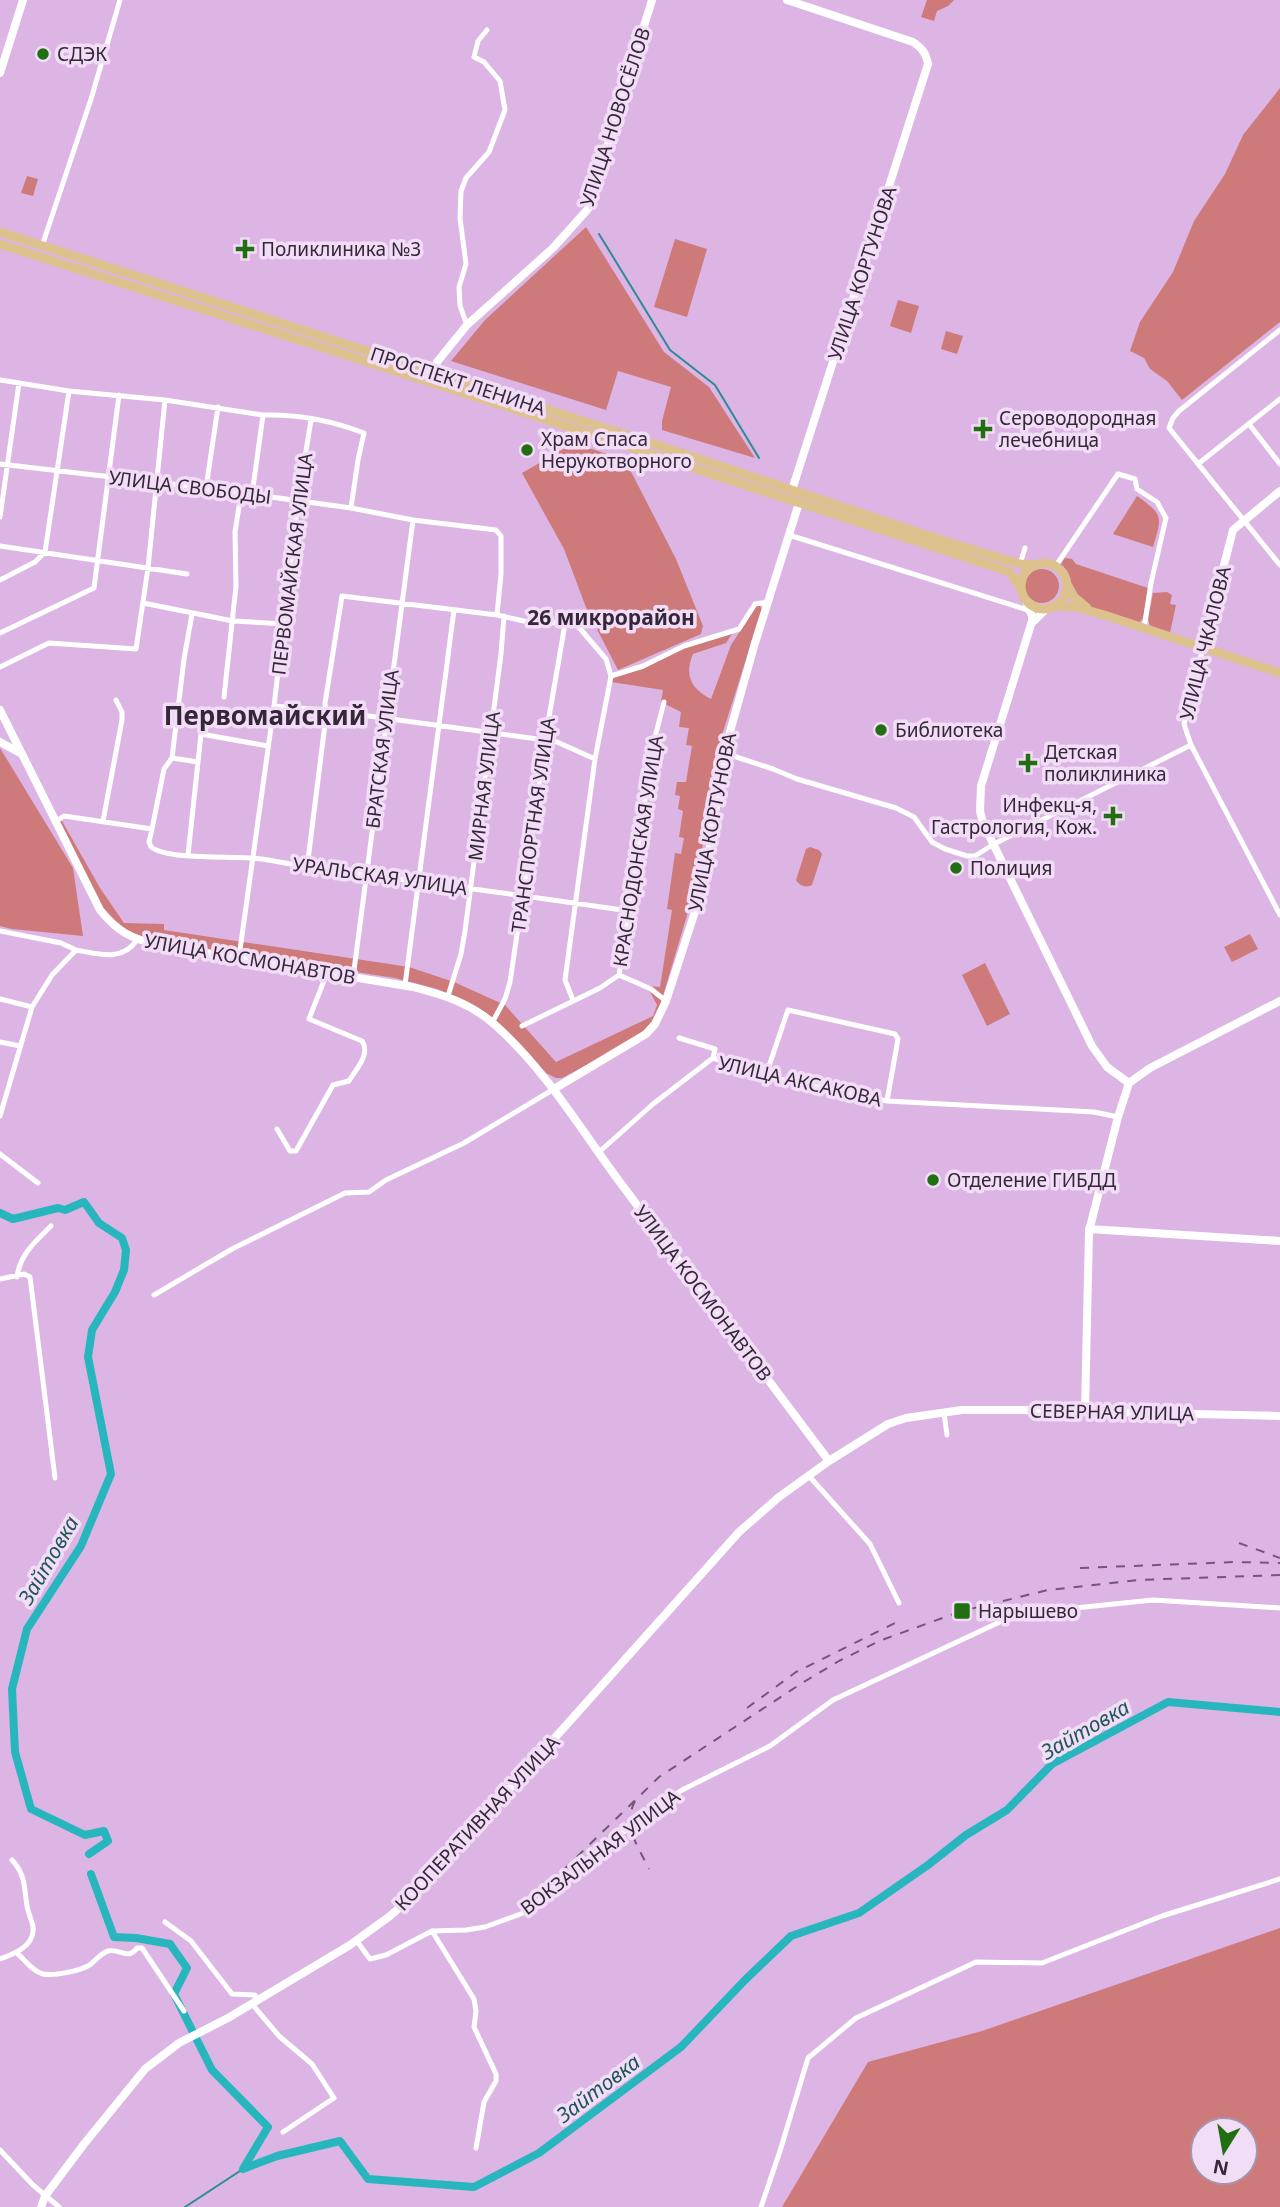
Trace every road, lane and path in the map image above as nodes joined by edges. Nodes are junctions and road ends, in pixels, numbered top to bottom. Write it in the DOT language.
graph roads {
  1 [pos="23,0"];
  2 [pos="120,0"];
  3 [pos="652,0"];
  4 [pos="787,0"];
  5 [pos="487,30"];
  6 [pos="0,72"];
  7 [pos="0,232"];
  8 [pos="0,244"];
  9 [pos="42,246"];
  10 [pos="141,278"];
  11 [pos="138,288"];
  12 [pos="467,325"];
  13 [pos="1280,330"];
  14 [pos="431,377"];
  15 [pos="0,380"];
  16 [pos="19,383"];
  17 [pos="69,391"];
  18 [pos="119,396"];
  19 [pos="1280,398"];
  20 [pos="164,400"];
  21 [pos="218,407"];
  22 [pos="263,415"];
  23 [pos="311,420"];
  24 [pos="1249,424"];
  25 [pos="0,464"];
  26 [pos="1198,464"];
  27 [pos="1280,464"];
  28 [pos="7,465"];
  29 [pos="58,472"];
  30 [pos="108,477"];
  31 [pos="157,482"];
  32 [pos="206,488"];
  33 [pos="1280,491"];
  34 [pos="242,494"];
  35 [pos="252,495"];
  36 [pos="795,497"];
  37 [pos="298,501"];
  38 [pos="351,508"];
  39 [pos="0,517"];
  40 [pos="412,520"];
  41 [pos="1242,520"];
  42 [pos="789,535"];
  43 [pos="501,536"];
  44 [pos="0,546"];
  45 [pos="1025,548"];
  46 [pos="45,552"];
  47 [pos="96,560"];
  48 [pos="1020,564"];
  49 [pos="1037,565"];
  50 [pos="1280,565"];
  51 [pos="1055,567"];
  52 [pos="148,568"];
  53 [pos="187,574"];
  54 [pos="0,580"];
  55 [pos="1066,582"];
  56 [pos="1021,589"];
  57 [pos="1026,601"];
  58 [pos="768,602"];
  59 [pos="143,603"];
  60 [pos="401,604"];
  61 [pos="1050,608"];
  62 [pos="454,610"];
  63 [pos="1031,611"];
  64 [pos="192,614"];
  65 [pos="1104,615"];
  66 [pos="501,616"];
  67 [pos="233,621"];
  68 [pos="284,624"];
  69 [pos="565,624"];
  70 [pos="1144,629"];
  71 [pos="1030,631"];
  72 [pos="0,633"];
  73 [pos="1203,647"];
  74 [pos="0,667"];
  75 [pos="1280,673"];
  76 [pos="611,676"];
  77 [pos="224,697"];
  78 [pos="116,701"];
  79 [pos="664,702"];
  80 [pos="274,706"];
  81 [pos="0,710"];
  82 [pos="325,710"];
  83 [pos="386,718"];
  84 [pos="438,726"];
  85 [pos="491,732"];
  86 [pos="545,740"];
  87 [pos="0,742"];
  88 [pos="1191,745"];
  89 [pos="268,746"];
  90 [pos="724,753"];
  91 [pos="22,754"];
  92 [pos="172,758"];
  93 [pos="596,759"];
  94 [pos="198,762"];
  95 [pos="103,821"];
  96 [pos="55,822"];
  97 [pos="152,829"];
  98 [pos="993,844"];
  99 [pos="188,855"];
  100 [pos="253,858"];
  101 [pos="307,868"];
  102 [pos="366,874"];
  103 [pos="418,881"];
  104 [pos="471,888"];
  105 [pos="524,896"];
  106 [pos="576,903"];
  107 [pos="629,911"];
  108 [pos="1280,915"];
  109 [pos="0,931"];
  110 [pos="137,940"];
  111 [pos="76,950"];
  112 [pos="239,957"];
  113 [pos="327,973"];
  114 [pos="619,975"];
  115 [pos="353,978"];
  116 [pos="405,985"];
  117 [pos="448,996"];
  118 [pos="0,999"];
  119 [pos="573,1000"];
  120 [pos="666,1001"];
  121 [pos="1280,1001"];
  122 [pos="32,1007"];
  123 [pos="492,1023"];
  124 [pos="522,1026"];
  125 [pos="679,1038"];
  126 [pos="0,1042"];
  127 [pos="20,1046"];
  128 [pos="713,1058"];
  129 [pos="774,1078"];
  130 [pos="1129,1083"];
  131 [pos="0,1088"];
  132 [pos="554,1089"];
  133 [pos="7,1090"];
  134 [pos="887,1101"];
  135 [pos="0,1116"];
  136 [pos="1118,1117"];
  137 [pos="277,1129"];
  138 [pos="598,1153"];
  139 [pos="0,1154"];
  140 [pos="38,1184"];
  141 [pos="51,1226"];
  142 [pos="1090,1229"];
  143 [pos="1280,1241"];
  144 [pos="16,1277"];
  145 [pos="0,1279"];
  146 [pos="154,1295"];
  147 [pos="1085,1412"];
  148 [pos="944,1413"];
  149 [pos="1280,1416"];
  150 [pos="947,1435"];
  151 [pos="829,1461"];
  152 [pos="809,1476"];
  153 [pos="55,1478"];
  154 [pos="899,1603"];
  155 [pos="1280,1608"];
  156 [pos="12,1860"];
  157 [pos="1280,1879"];
  158 [pos="165,1922"];
  159 [pos="432,1931"];
  160 [pos="356,1940"];
  161 [pos="17,1953"];
  162 [pos="0,1959"];
  163 [pos="255,2002"];
  164 [pos="184,2011"];
  165 [pos="283,2132"];
  166 [pos="475,2148"];
  167 [pos="0,2150"];
  168 [pos="46,2196"];
  169 [pos="41,2207"];
  170 [pos="59,2207"];
  171 [pos="761,2207"];
  1 -- 6 [label="main road"];
  2 -- 9 [label="street"];
  3 -- 12 [label="main road, УЛИЦА НОВОСЁЛОВ"];
  4 -- 36 [label="main road, УЛИЦА КОРТУНОВА"];
  5 -- 12 [label="street"];
  7 -- 9 [label="main road, ПРОСПЕКТ ЛЕНИНА"];
  8 -- 11 [label="main road, ПРОСПЕКТ ЛЕНИНА"];
  9 -- 10 [label="main road, ПРОСПЕКТ ЛЕНИНА"];
  10 -- 11 [label="main road"];
  10 -- 14 [label="main road, ПРОСПЕКТ ЛЕНИНА"];
  11 -- 14 [label="main road, ПРОСПЕКТ ЛЕНИНА"];
  12 -- 14 [label="main road, УЛИЦА НОВОСЁЛОВ"];
  13 -- 26 [label="street"];
  14 -- 36 [label="main road, ПРОСПЕКТ ЛЕНИНА"];
  15 -- 16 [label="street"];
  16 -- 17 [label="street"];
  16 -- 28 [label="street"];
  17 -- 18 [label="street"];
  17 -- 29 [label="street"];
  18 -- 20 [label="street"];
  18 -- 30 [label="street"];
  19 -- 24 [label="street"];
  20 -- 21 [label="street"];
  20 -- 31 [label="street"];
  21 -- 22 [label="street"];
  21 -- 32 [label="street"];
  22 -- 23 [label="street"];
  22 -- 35 [label="street"];
  23 -- 37 [label="street, ПЕРВОМАЙСКАЯ УЛИЦА"];
  23 -- 38 [label="street"];
  24 -- 26 [label="street"];
  24 -- 27 [label="street"];
  25 -- 28 [label="street, УЛИЦА СВОБОДЫ"];
  26 -- 41 [label="street"];
  28 -- 29 [label="street, УЛИЦА СВОБОДЫ"];
  28 -- 39 [label="street"];
  29 -- 30 [label="street, УЛИЦА СВОБОДЫ"];
  29 -- 46 [label="street"];
  30 -- 31 [label="street, УЛИЦА СВОБОДЫ"];
  30 -- 47 [label="street"];
  31 -- 32 [label="street, УЛИЦА СВОБОДЫ"];
  31 -- 52 [label="street"];
  32 -- 34 [label="street, УЛИЦА СВОБОДЫ"];
  33 -- 41 [label="main road"];
  34 -- 35 [label="street, УЛИЦА СВОБОДЫ"];
  34 -- 67 [label="street"];
  35 -- 37 [label="street, УЛИЦА СВОБОДЫ"];
  36 -- 42 [label="main road, УЛИЦА КОРТУНОВА"];
  36 -- 48 [label="main road, ПРОСПЕКТ ЛЕНИНА"];
  36 -- 56 [label="main road, ПРОСПЕКТ ЛЕНИНА"];
  37 -- 38 [label="street, УЛИЦА СВОБОДЫ"];
  37 -- 68 [label="street, ПЕРВОМАЙСКАЯ УЛИЦА"];
  38 -- 40 [label="street, УЛИЦА СВОБОДЫ"];
  40 -- 43 [label="street, УЛИЦА СВОБОДЫ"];
  40 -- 60 [label="street, БРАТСКАЯ УЛИЦА"];
  41 -- 50 [label="street"];
  41 -- 73 [label="main road, УЛИЦА ЧКАЛОВА"];
  42 -- 58 [label="main road, УЛИЦА КОРТУНОВА"];
  42 -- 63 [label="street"];
  43 -- 66 [label="street, МИРНАЯ УЛИЦА"];
  44 -- 46 [label="street"];
  45 -- 48 [label="street"];
  46 -- 47 [label="street"];
  46 -- 54 [label="street"];
  47 -- 52 [label="street"];
  47 -- 72 [label="street"];
  48 -- 49 [label="main road, ПРОСПЕКТ ЛЕНИНА"];
  49 -- 51 [label="main road"];
  49 -- 56 [label="main road"];
  51 -- 55 [label="main road"];
  51 -- 70 [label="street"];
  52 -- 53 [label="street"];
  52 -- 59 [label="street"];
  55 -- 61 [label="main road"];
  55 -- 65 [label="main road"];
  56 -- 57 [label="main road"];
  57 -- 61 [label="main road"];
  57 -- 63 [label="main road"];
  58 -- 76 [label="street"];
  58 -- 90 [label="main road, УЛИЦА КОРТУНОВА"];
  59 -- 64 [label="street"];
  59 -- 74 [label="street"];
  60 -- 62 [label="street"];
  60 -- 82 [label="street"];
  60 -- 83 [label="street, БРАТСКАЯ УЛИЦА"];
  61 -- 65 [label="main road"];
  61 -- 71 [label="main road"];
  62 -- 66 [label="street"];
  62 -- 84 [label="street"];
  63 -- 71 [label="main road"];
  64 -- 67 [label="street"];
  64 -- 92 [label="street"];
  65 -- 70 [label="main road"];
  66 -- 69 [label="street"];
  66 -- 85 [label="street, МИРНАЯ УЛИЦА"];
  67 -- 68 [label="street"];
  67 -- 77 [label="street"];
  68 -- 80 [label="street, ПЕРВОМАЙСКАЯ УЛИЦА"];
  69 -- 76 [label="street"];
  69 -- 86 [label="street, ТРАНСПОРТНАЯ УЛИЦА"];
  70 -- 73 [label="main road"];
  71 -- 98 [label="main road"];
  73 -- 75 [label="main road"];
  73 -- 88 [label="street, УЛИЦА ЧКАЛОВА"];
  76 -- 93 [label="street"];
  78 -- 95 [label="street"];
  79 -- 107 [label="street, КРАСНОДОНСКАЯ УЛИЦА"];
  80 -- 82 [label="street"];
  80 -- 89 [label="street, ПЕРВОМАЙСКАЯ УЛИЦА"];
  81 -- 91 [label="main road, УЛИЦА КОСМОНАВТОВ"];
  82 -- 83 [label="street"];
  82 -- 101 [label="street"];
  83 -- 84 [label="street"];
  83 -- 102 [label="street, БРАТСКАЯ УЛИЦА"];
  84 -- 85 [label="street"];
  84 -- 103 [label="street"];
  85 -- 86 [label="street"];
  85 -- 104 [label="street, МИРНАЯ УЛИЦА"];
  86 -- 93 [label="street"];
  86 -- 105 [label="street, ТРАНСПОРТНАЯ УЛИЦА"];
  87 -- 91 [label="main road"];
  88 -- 98 [label="street"];
  88 -- 108 [label="street, УЛИЦА ЧКАЛОВА"];
  89 -- 94 [label="street"];
  89 -- 100 [label="street, ПЕРВОМАЙСКАЯ УЛИЦА"];
  90 -- 98 [label="street"];
  90 -- 120 [label="main road, УЛИЦА КОРТУНОВА"];
  91 -- 96 [label="main road, УЛИЦА КОСМОНАВТОВ"];
  92 -- 94 [label="street"];
  92 -- 97 [label="street"];
  93 -- 106 [label="street"];
  94 -- 99 [label="street"];
  95 -- 96 [label="street"];
  95 -- 97 [label="street"];
  96 -- 110 [label="main road, УЛИЦА КОСМОНАВТОВ"];
  97 -- 99 [label="street, УРАЛЬСКАЯ УЛИЦА"];
  98 -- 130 [label="main road"];
  99 -- 100 [label="street, УРАЛЬСКАЯ УЛИЦА"];
  100 -- 101 [label="street, УРАЛЬСКАЯ УЛИЦА"];
  100 -- 112 [label="street, ПЕРВОМАЙСКАЯ УЛИЦА"];
  101 -- 102 [label="street, УРАЛЬСКАЯ УЛИЦА"];
  102 -- 103 [label="street, УРАЛЬСКАЯ УЛИЦА"];
  102 -- 115 [label="street, БРАТСКАЯ УЛИЦА"];
  103 -- 104 [label="street, УРАЛЬСКАЯ УЛИЦА"];
  103 -- 116 [label="street"];
  104 -- 105 [label="street, УРАЛЬСКАЯ УЛИЦА"];
  104 -- 117 [label="street, МИРНАЯ УЛИЦА"];
  105 -- 106 [label="street, УРАЛЬСКАЯ УЛИЦА"];
  105 -- 123 [label="street, ТРАНСПОРТНАЯ УЛИЦА"];
  106 -- 107 [label="street, УРАЛЬСКАЯ УЛИЦА"];
  106 -- 119 [label="street"];
  107 -- 114 [label="street, КРАСНОДОНСКАЯ УЛИЦА"];
  109 -- 111 [label="street"];
  110 -- 111 [label="street"];
  110 -- 112 [label="main road, УЛИЦА КОСМОНАВТОВ"];
  111 -- 122 [label="street"];
  112 -- 113 [label="main road, УЛИЦА КОСМОНАВТОВ"];
  113 -- 115 [label="main road, УЛИЦА КОСМОНАВТОВ"];
  113 -- 137 [label="street"];
  114 -- 119 [label="street, КРАСНОДОНСКАЯ УЛИЦА"];
  114 -- 120 [label="street"];
  115 -- 116 [label="main road, УЛИЦА КОСМОНАВТОВ"];
  116 -- 117 [label="main road, УЛИЦА КОСМОНАВТОВ"];
  117 -- 123 [label="main road, УЛИЦА КОСМОНАВТОВ"];
  118 -- 122 [label="street"];
  119 -- 124 [label="street, КРАСНОДОНСКАЯ УЛИЦА"];
  120 -- 132 [label="main road, УЛИЦА КОРТУНОВА"];
  121 -- 130 [label="main road"];
  122 -- 127 [label="street"];
  123 -- 132 [label="main road, УЛИЦА КОСМОНАВТОВ"];
  125 -- 128 [label="street"];
  126 -- 127 [label="street"];
  127 -- 133 [label="street"];
  128 -- 129 [label="street, УЛИЦА АКСАКОВА"];
  128 -- 138 [label="street, УЛИЦА АКСАКОВА"];
  129 -- 134 [label="street, УЛИЦА АКСАКОВА"];
  129 -- 134 [label="street"];
  130 -- 136 [label="main road"];
  131 -- 133 [label="street"];
  132 -- 138 [label="main road, УЛИЦА КОСМОНАВТОВ"];
  132 -- 146 [label="street"];
  133 -- 135 [label="street"];
  134 -- 136 [label="street, УЛИЦА АКСАКОВА"];
  136 -- 142 [label="main road"];
  138 -- 151 [label="main road, УЛИЦА КОСМОНАВТОВ"];
  139 -- 140 [label="street"];
  141 -- 144 [label="street"];
  142 -- 143 [label="main road"];
  142 -- 147 [label="main road"];
  144 -- 145 [label="street"];
  144 -- 153 [label="street"];
  147 -- 148 [label="main road, СЕВЕРНАЯ УЛИЦА"];
  147 -- 149 [label="main road, СЕВЕРНАЯ УЛИЦА"];
  148 -- 150 [label="street"];
  148 -- 151 [label="main road, СЕВЕРНАЯ УЛИЦА"];
  151 -- 152 [label="main road, КООПЕРАТИВНАЯ УЛИЦА"];
  152 -- 154 [label="street"];
  152 -- 160 [label="main road, КООПЕРАТИВНАЯ УЛИЦА"];
  155 -- 159 [label="street, ВОКЗАЛЬНАЯ УЛИЦА"];
  156 -- 161 [label="street"];
  157 -- 171 [label="street"];
  158 -- 163 [label="street"];
  159 -- 160 [label="street, ВОКЗАЛЬНАЯ УЛИЦА"];
  159 -- 166 [label="street"];
  160 -- 163 [label="main road, КООПЕРАТИВНАЯ УЛИЦА"];
  161 -- 162 [label="street"];
  161 -- 164 [label="street"];
  163 -- 165 [label="street"];
  163 -- 168 [label="main road, КООПЕРАТИВНАЯ УЛИЦА"];
  167 -- 168 [label="street"];
  168 -- 169 [label="main road, КООПЕРАТИВНАЯ УЛИЦА"];
  168 -- 170 [label="street"];
}
